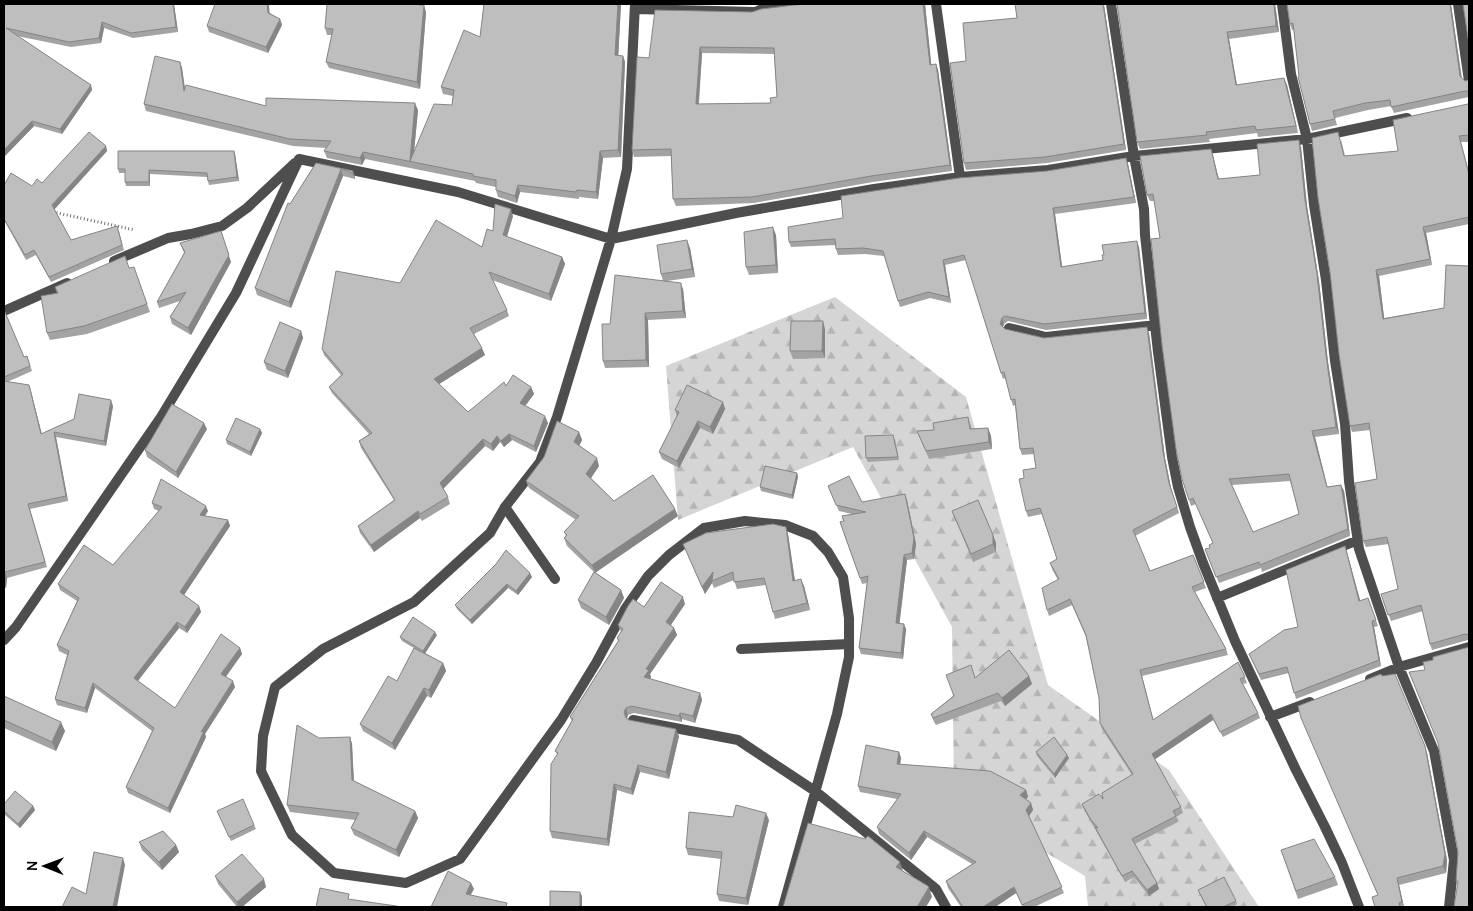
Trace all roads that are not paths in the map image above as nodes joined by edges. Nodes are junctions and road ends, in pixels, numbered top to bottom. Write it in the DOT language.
graph roads {
  1 [pos="804,4"];
  2 [pos="936,4"];
  3 [pos="1111,4"];
  4 [pos="1282,4"];
  5 [pos="1458,4"];
  6 [pos="635,6"];
  7 [pos="1469,81"];
  8 [pos="1422,115"];
  9 [pos="1307,139"];
  10 [pos="1134,156"];
  11 [pos="299,159"];
  12 [pos="960,177"];
  13 [pos="611,239"];
  14 [pos="104,266"];
  15 [pos="76,278"];
  16 [pos="4,311"];
  17 [pos="1156,325"];
  18 [pos="1009,328"];
  19 [pos="505,507"];
  20 [pos="1358,540"];
  21 [pos="554,579"];
  22 [pos="1217,598"];
  23 [pos="4,640"];
  24 [pos="849,644"];
  25 [pos="1469,647"];
  26 [pos="741,649"];
  27 [pos="1399,668"];
  28 [pos="1362,682"];
  29 [pos="1316,699"];
  30 [pos="1270,717"];
  31 [pos="633,720"];
  32 [pos="815,792"];
  33 [pos="783,907"];
  34 [pos="946,907"];
  35 [pos="1359,907"];
  36 [pos="1449,907"];
  1 -- 6 [label="street"];
  2 -- 12 [label="street"];
  3 -- 10 [label="street"];
  4 -- 9 [label="street"];
  5 -- 7 [label="street"];
  6 -- 13 [label="street"];
  8 -- 9 [label="street"];
  9 -- 10 [label="street"];
  9 -- 20 [label="street"];
  10 -- 12 [label="street"];
  10 -- 17 [label="street"];
  11 -- 13 [label="street"];
  11 -- 14 [label="street"];
  11 -- 23 [label="street"];
  12 -- 13 [label="street"];
  13 -- 19 [label="street"];
  15 -- 16 [label="street"];
  17 -- 18 [label="street"];
  17 -- 22 [label="street"];
  19 -- 21 [label="street"];
  19 -- 24 [label="street"];
  20 -- 22 [label="street"];
  20 -- 27 [label="street"];
  22 -- 30 [label="street"];
  24 -- 26 [label="street"];
  24 -- 32 [label="street"];
  25 -- 27 [label="street"];
  27 -- 28 [label="street"];
  27 -- 36 [label="street"];
  29 -- 30 [label="street"];
  30 -- 35 [label="street"];
  31 -- 32 [label="street"];
  32 -- 33 [label="street"];
  32 -- 34 [label="street"];
}
